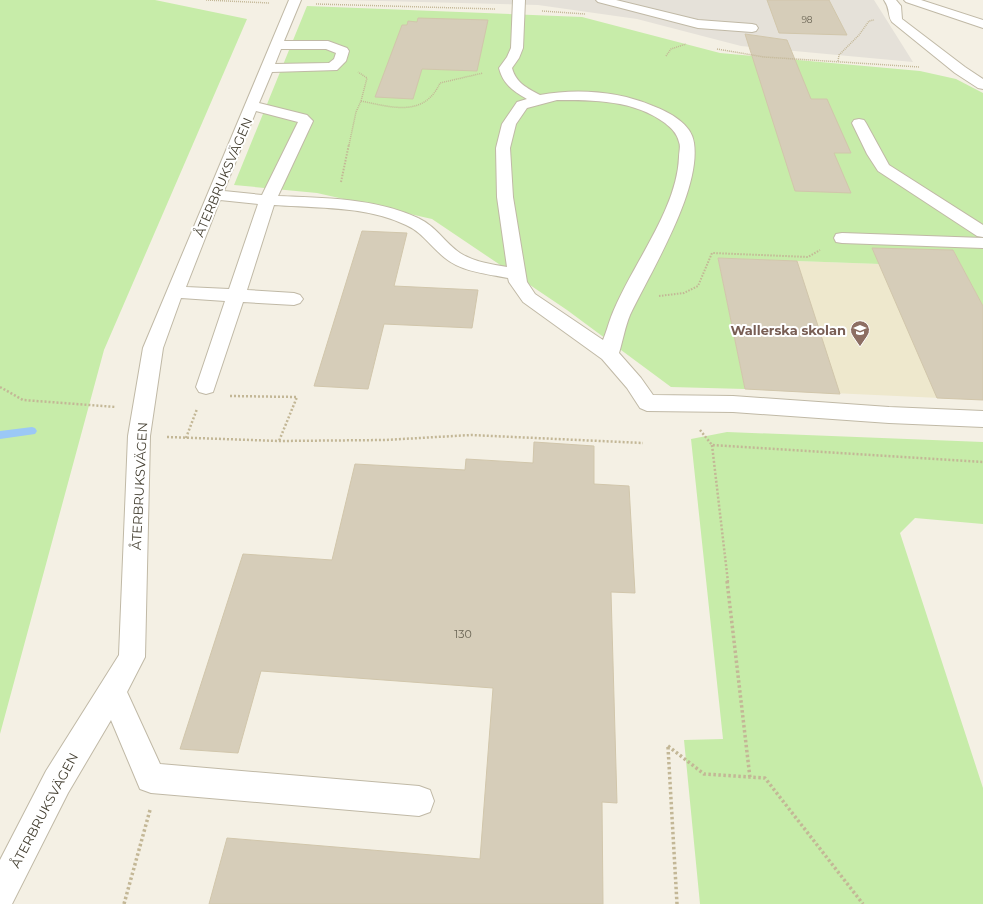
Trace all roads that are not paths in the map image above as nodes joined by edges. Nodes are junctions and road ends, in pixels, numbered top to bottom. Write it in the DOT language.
graph roads {
  1 [pos="602,0"];
  2 [pos="890,0"];
  3 [pos="910,0"];
  4 [pos="294,2"];
  5 [pos="520,5"];
  6 [pos="983,24"];
  7 [pos="752,28"];
  8 [pos="278,45"];
  9 [pos="268,68"];
  10 [pos="983,85"];
  11 [pos="538,100"];
  12 [pos="253,106"];
  13 [pos="859,123"];
  14 [pos="215,195"];
  15 [pos="268,200"];
  16 [pos="983,232"];
  17 [pos="842,238"];
  18 [pos="983,243"];
  19 [pos="516,274"];
  20 [pos="175,292"];
  21 [pos="236,295"];
  22 [pos="294,299"];
  23 [pos="609,354"];
  24 [pos="206,387"];
  25 [pos="983,419"];
  26 [pos="113,691"];
  27 [pos="419,801"];
  28 [pos="0,894"];
  1 -- 7 [label="street"];
  2 -- 10 [label="street"];
  3 -- 6 [label="street"];
  4 -- 8 [label="street, ÅTERBRUKSVÄGEN"];
  5 -- 11 [label="street"];
  8 -- 9 [label="street, ÅTERBRUKSVÄGEN"];
  8 -- 9 [label="street"];
  9 -- 12 [label="street, ÅTERBRUKSVÄGEN"];
  11 -- 19 [label="street"];
  11 -- 23 [label="street"];
  12 -- 14 [label="street, ÅTERBRUKSVÄGEN"];
  12 -- 15 [label="street"];
  13 -- 16 [label="street"];
  14 -- 15 [label="street"];
  14 -- 20 [label="street, ÅTERBRUKSVÄGEN"];
  15 -- 19 [label="street"];
  15 -- 21 [label="street"];
  17 -- 18 [label="street"];
  19 -- 23 [label="street"];
  20 -- 21 [label="street"];
  20 -- 26 [label="street, ÅTERBRUKSVÄGEN"];
  21 -- 22 [label="street"];
  21 -- 24 [label="street"];
  23 -- 25 [label="street"];
  26 -- 27 [label="street"];
  26 -- 28 [label="street, ÅTERBRUKSVÄGEN"];
}
